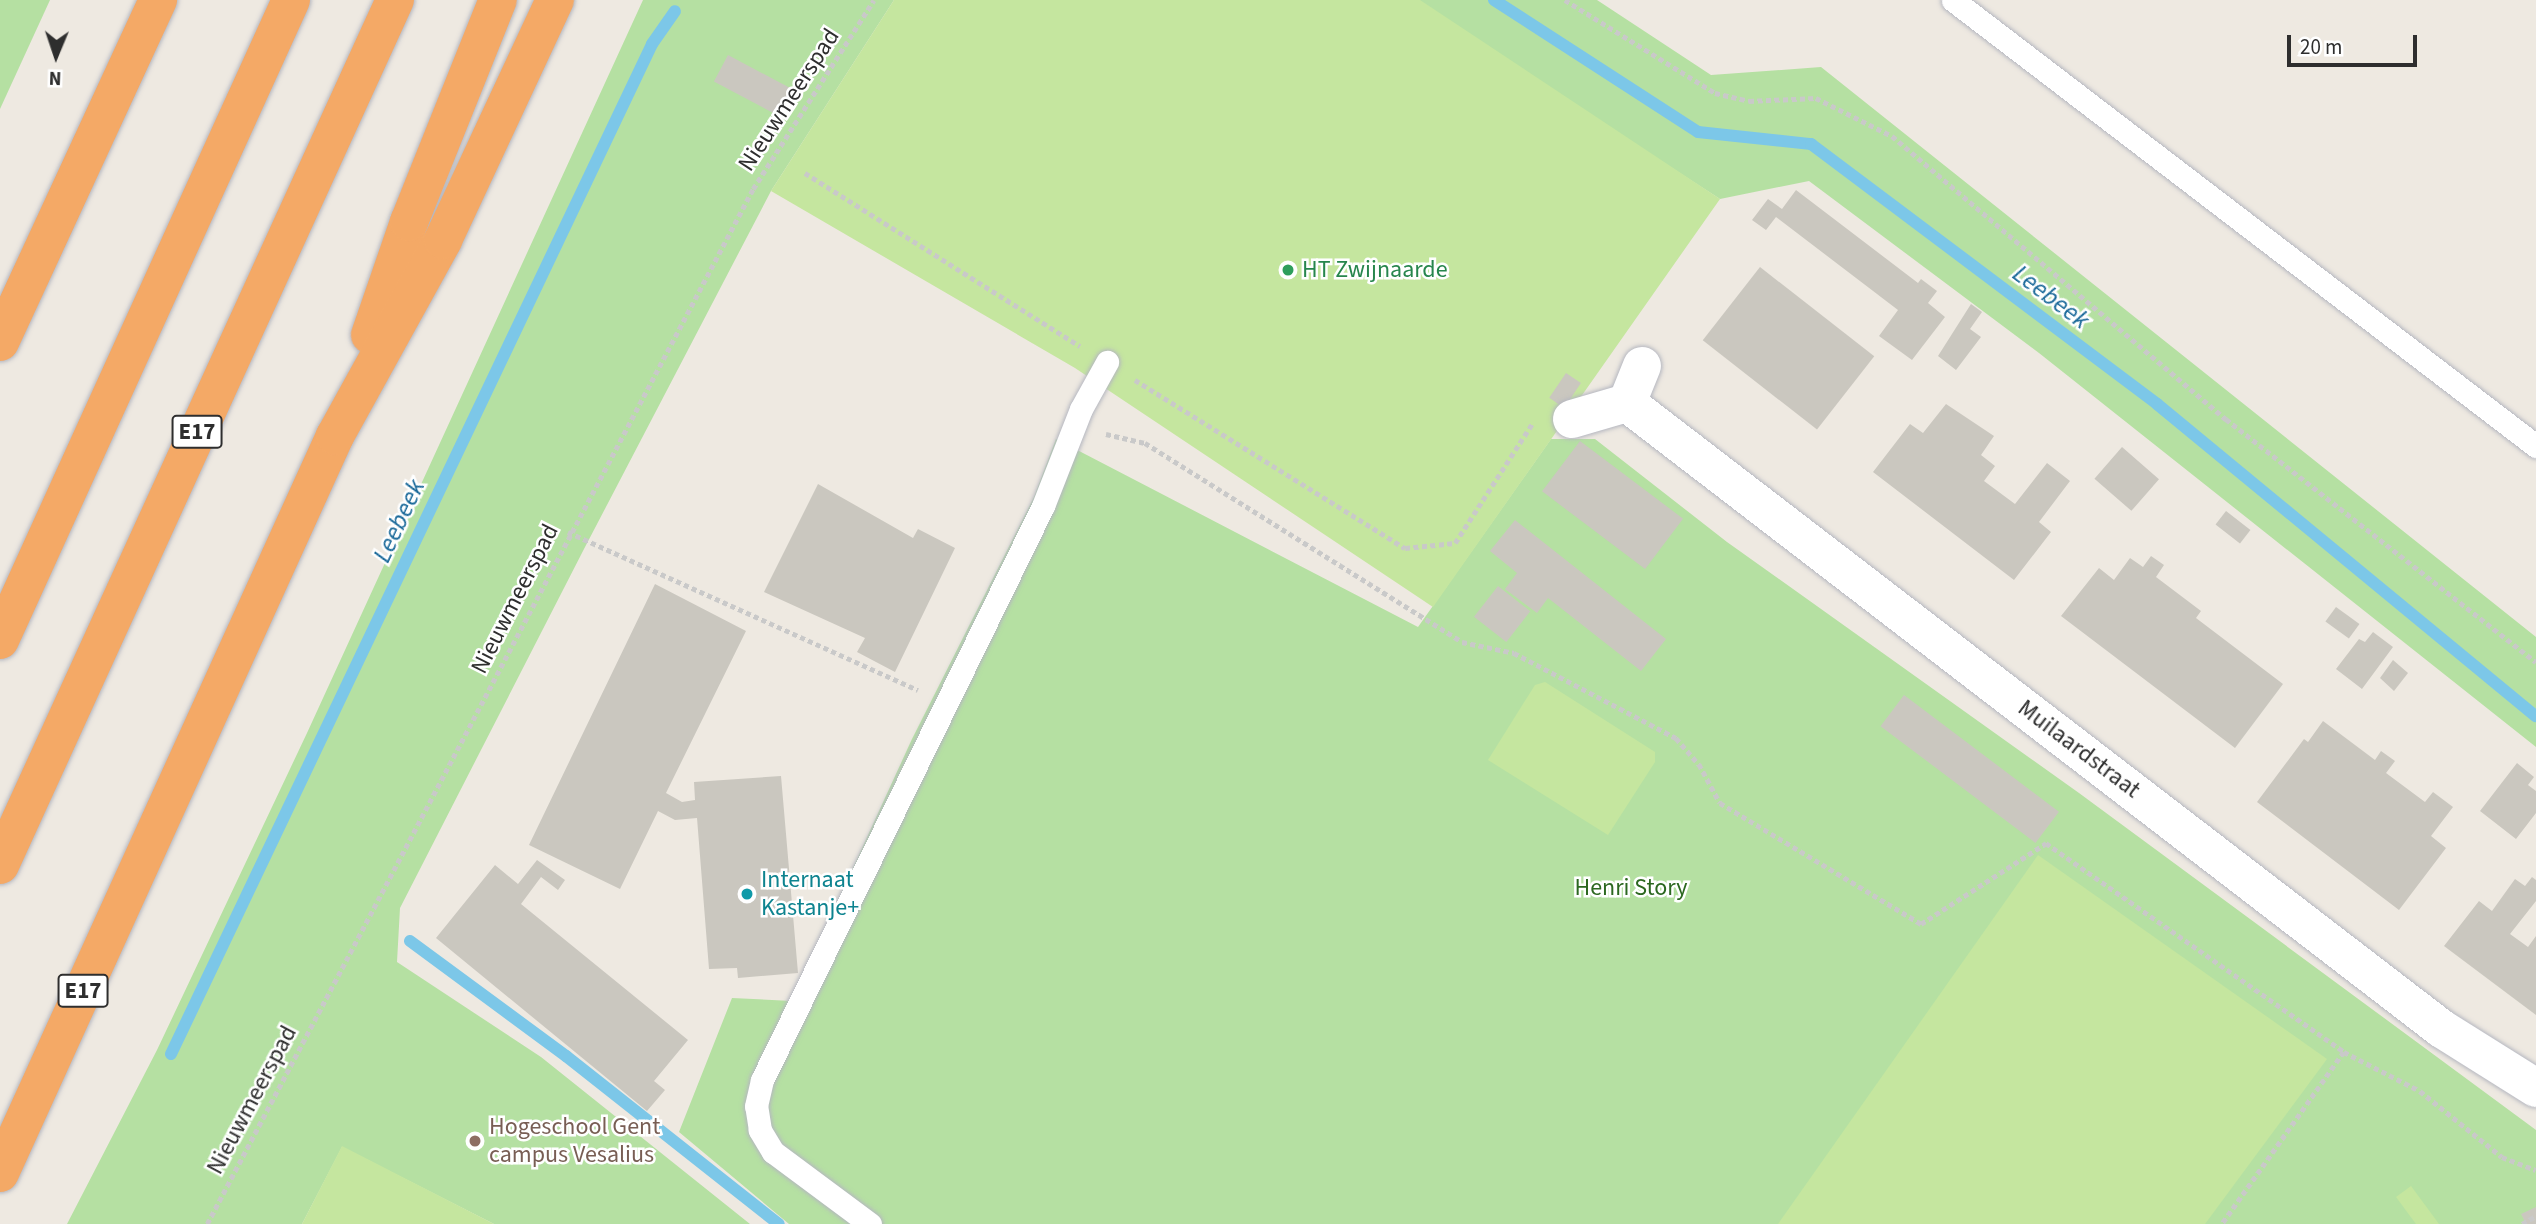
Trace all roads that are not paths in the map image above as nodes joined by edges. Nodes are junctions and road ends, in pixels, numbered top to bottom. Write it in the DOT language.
graph roads {
  1 [pos="158,0"];
  2 [pos="291,0"];
  3 [pos="395,0"];
  4 [pos="498,0"];
  5 [pos="555,0"];
  6 [pos="1953,0"];
  7 [pos="0,342"];
  8 [pos="1107,362"];
  9 [pos="1642,366"];
  10 [pos="1627,404"];
  11 [pos="1572,419"];
  12 [pos="335,436"];
  13 [pos="2536,446"];
  14 [pos="0,640"];
  15 [pos="0,865"];
  16 [pos="2536,1088"];
  17 [pos="0,1173"];
  18 [pos="870,1224"];
  1 -- 7 [label="highway"];
  2 -- 14 [label="highway"];
  3 -- 15 [label="highway, E17"];
  4 -- 12 [label="highway, E17"];
  5 -- 12 [label="highway, E17"];
  6 -- 13 [label="lane"];
  8 -- 18 [label="lane"];
  9 -- 10 [label="street"];
  10 -- 11 [label="street"];
  10 -- 16 [label="street, Muilaardstraat"];
  12 -- 17 [label="highway, E17"];
}
